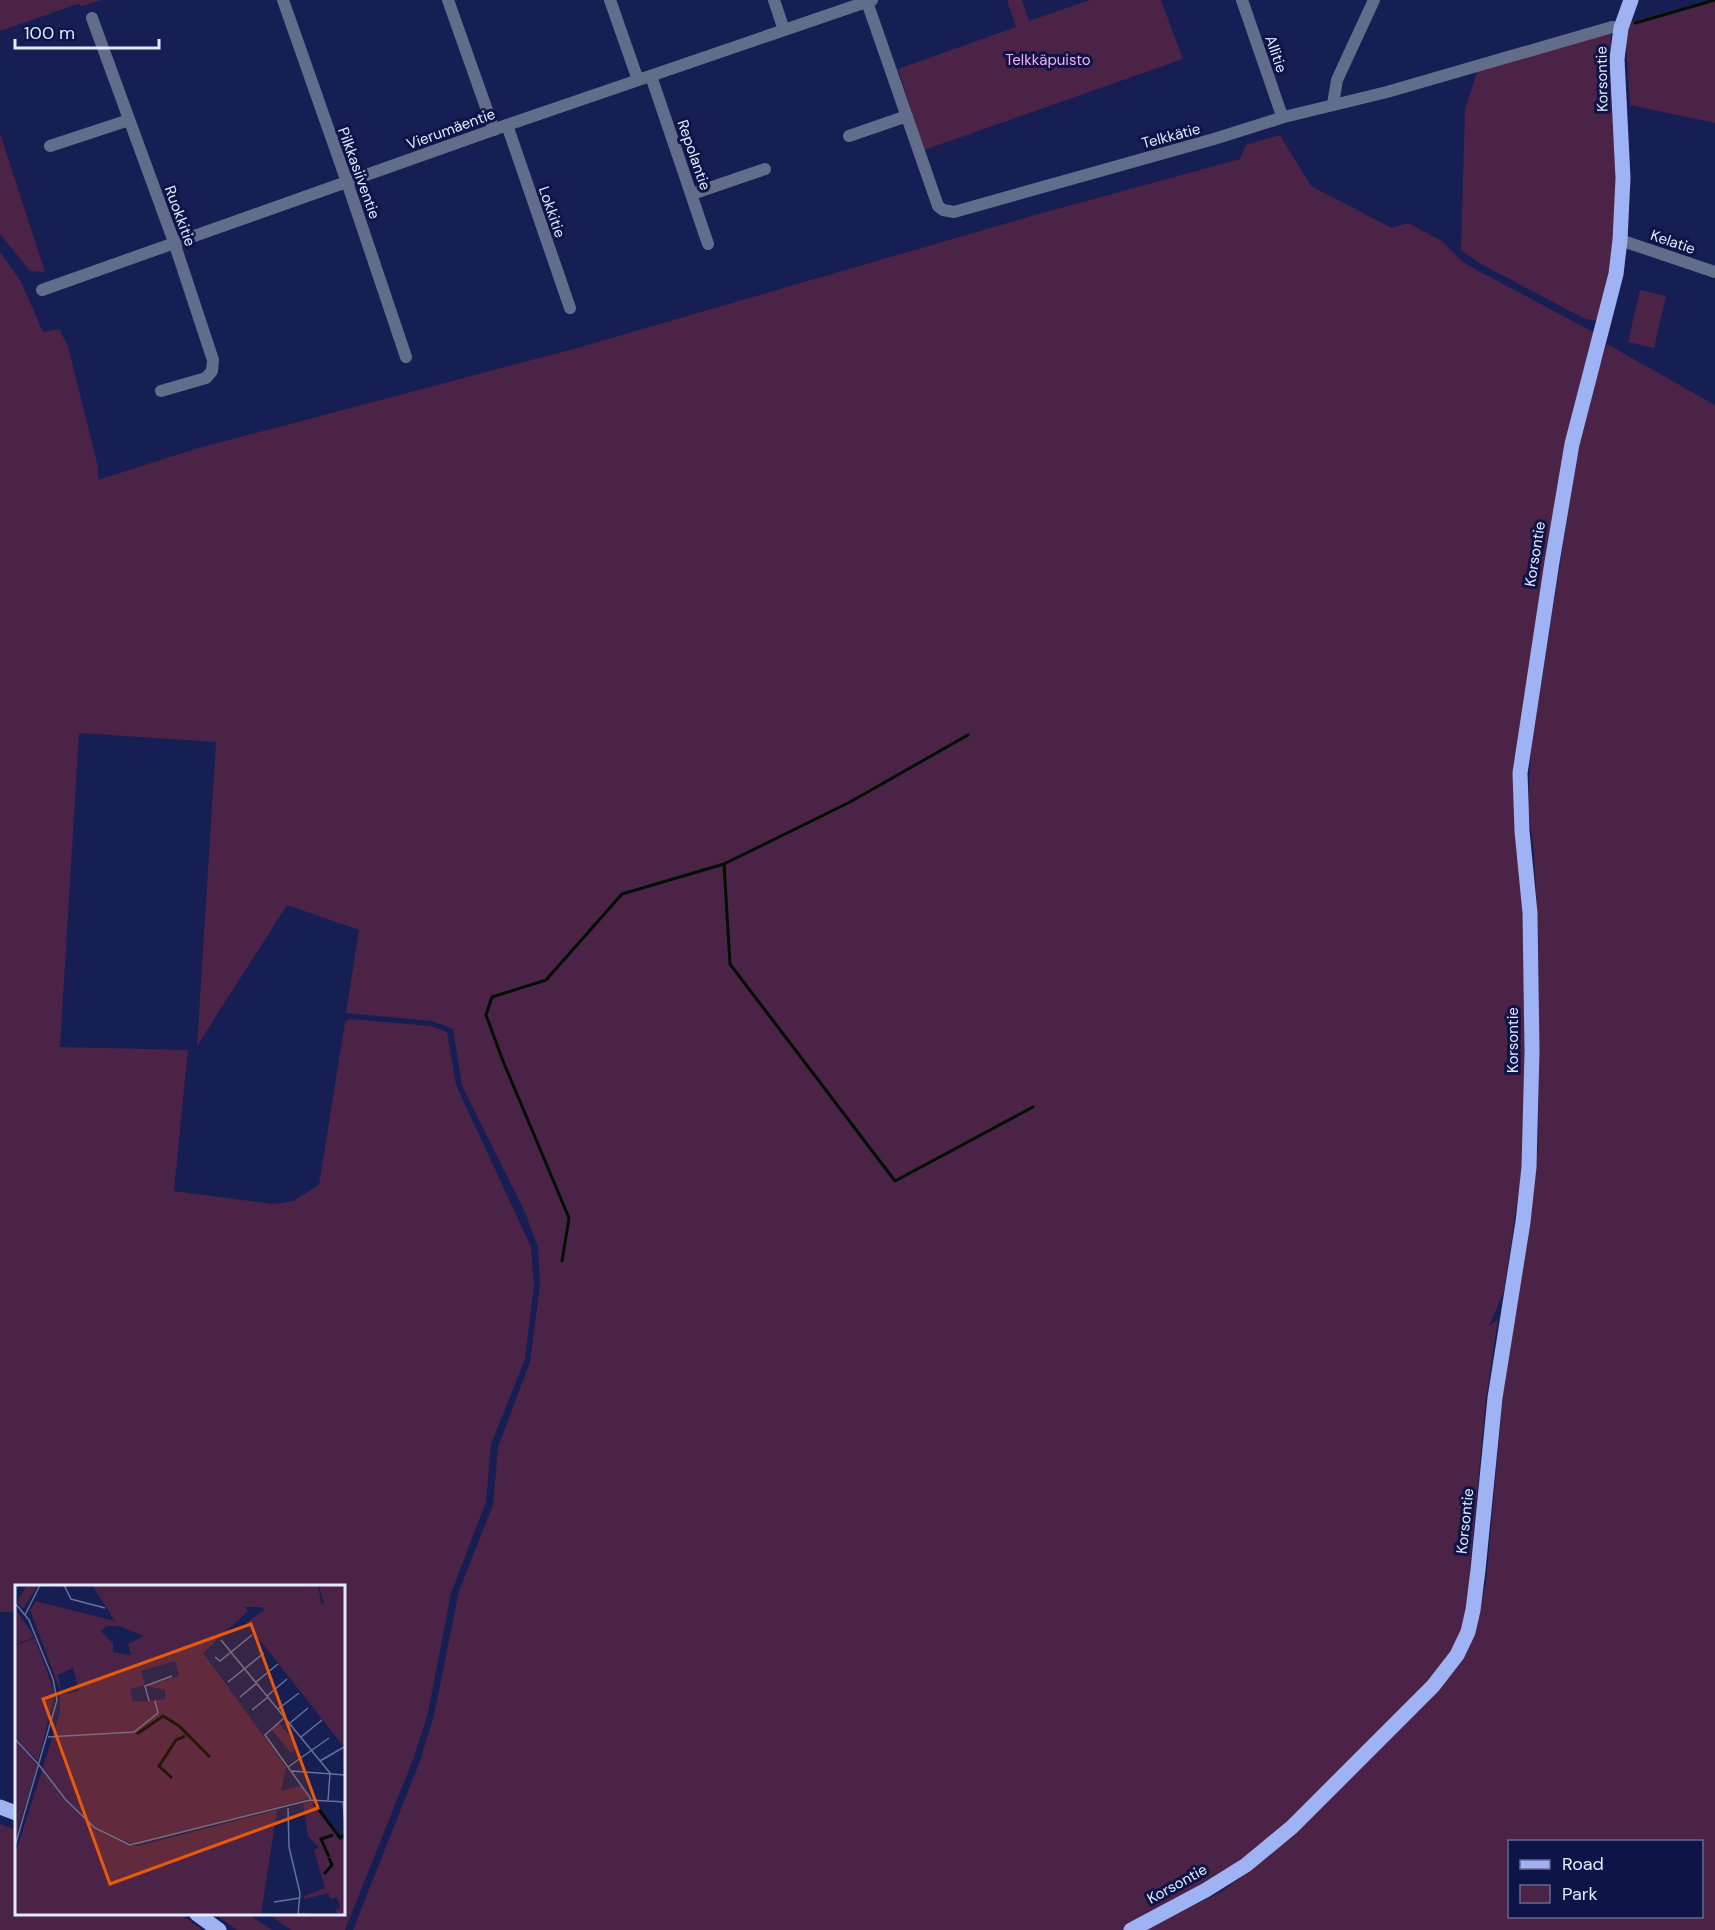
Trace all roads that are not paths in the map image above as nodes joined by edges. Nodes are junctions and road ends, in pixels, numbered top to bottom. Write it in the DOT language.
graph roads {
  1 [pos="283,0"];
  2 [pos="448,0"];
  3 [pos="610,0"];
  4 [pos="774,0"];
  5 [pos="1242,0"];
  6 [pos="1374,0"];
  7 [pos="1631,0"];
  8 [pos="870,1"];
  9 [pos="92,18"];
  10 [pos="1621,28"];
  11 [pos="784,30"];
  12 [pos="651,76"];
  13 [pos="638,81"];
  14 [pos="1333,104"];
  15 [pos="907,116"];
  16 [pos="1284,117"];
  17 [pos="129,120"];
  18 [pos="507,125"];
  19 [pos="494,130"];
  20 [pos="849,136"];
  21 [pos="50,146"];
  22 [pos="765,169"];
  23 [pos="347,182"];
  24 [pos="692,194"];
  25 [pos="1620,240"];
  26 [pos="174,242"];
  27 [pos="708,244"];
  28 [pos="1715,272"];
  29 [pos="42,290"];
  30 [pos="570,308"];
  31 [pos="406,357"];
  32 [pos="160,391"];
  33 [pos="0,1807"];
  34 [pos="15,1813"];
  35 [pos="198,1915"];
  36 [pos="219,1930"];
  37 [pos="1131,1930"];
  1 -- 23 [label="street, Pilkkasiiventie"];
  2 -- 19 [label="street"];
  3 -- 13 [label="street"];
  4 -- 11 [label="street"];
  5 -- 16 [label="street, Allitie"];
  6 -- 14 [label="street"];
  7 -- 10 [label="main road, Korsontie"];
  8 -- 11 [label="street, Vierumäentie"];
  8 -- 15 [label="street, Telkkätie"];
  9 -- 17 [label="street, Ruokkitie"];
  10 -- 14 [label="street, Telkkätie"];
  10 -- 25 [label="main road, Korsontie"];
  11 -- 12 [label="street, Vierumäentie"];
  12 -- 13 [label="street, Vierumäentie"];
  12 -- 24 [label="street, Repolantie"];
  13 -- 18 [label="street, Vierumäentie"];
  14 -- 16 [label="street, Telkkätie"];
  15 -- 16 [label="street, Telkkätie"];
  15 -- 20 [label="street"];
  17 -- 21 [label="street"];
  17 -- 26 [label="street, Ruokkitie"];
  18 -- 19 [label="street, Vierumäentie"];
  18 -- 30 [label="street, Lokkitie"];
  19 -- 23 [label="street, Vierumäentie"];
  22 -- 24 [label="street"];
  23 -- 26 [label="street, Vierumäentie"];
  23 -- 31 [label="street, Pilkkasiiventie"];
  24 -- 27 [label="street, Repolantie"];
  25 -- 28 [label="street, Kelatie"];
  25 -- 37 [label="main road, Korsontie"];
  26 -- 29 [label="street, Vierumäentie"];
  26 -- 32 [label="street, Ruokkitie"];
  33 -- 34 [label="main road"];
  35 -- 36 [label="main road"];
}
